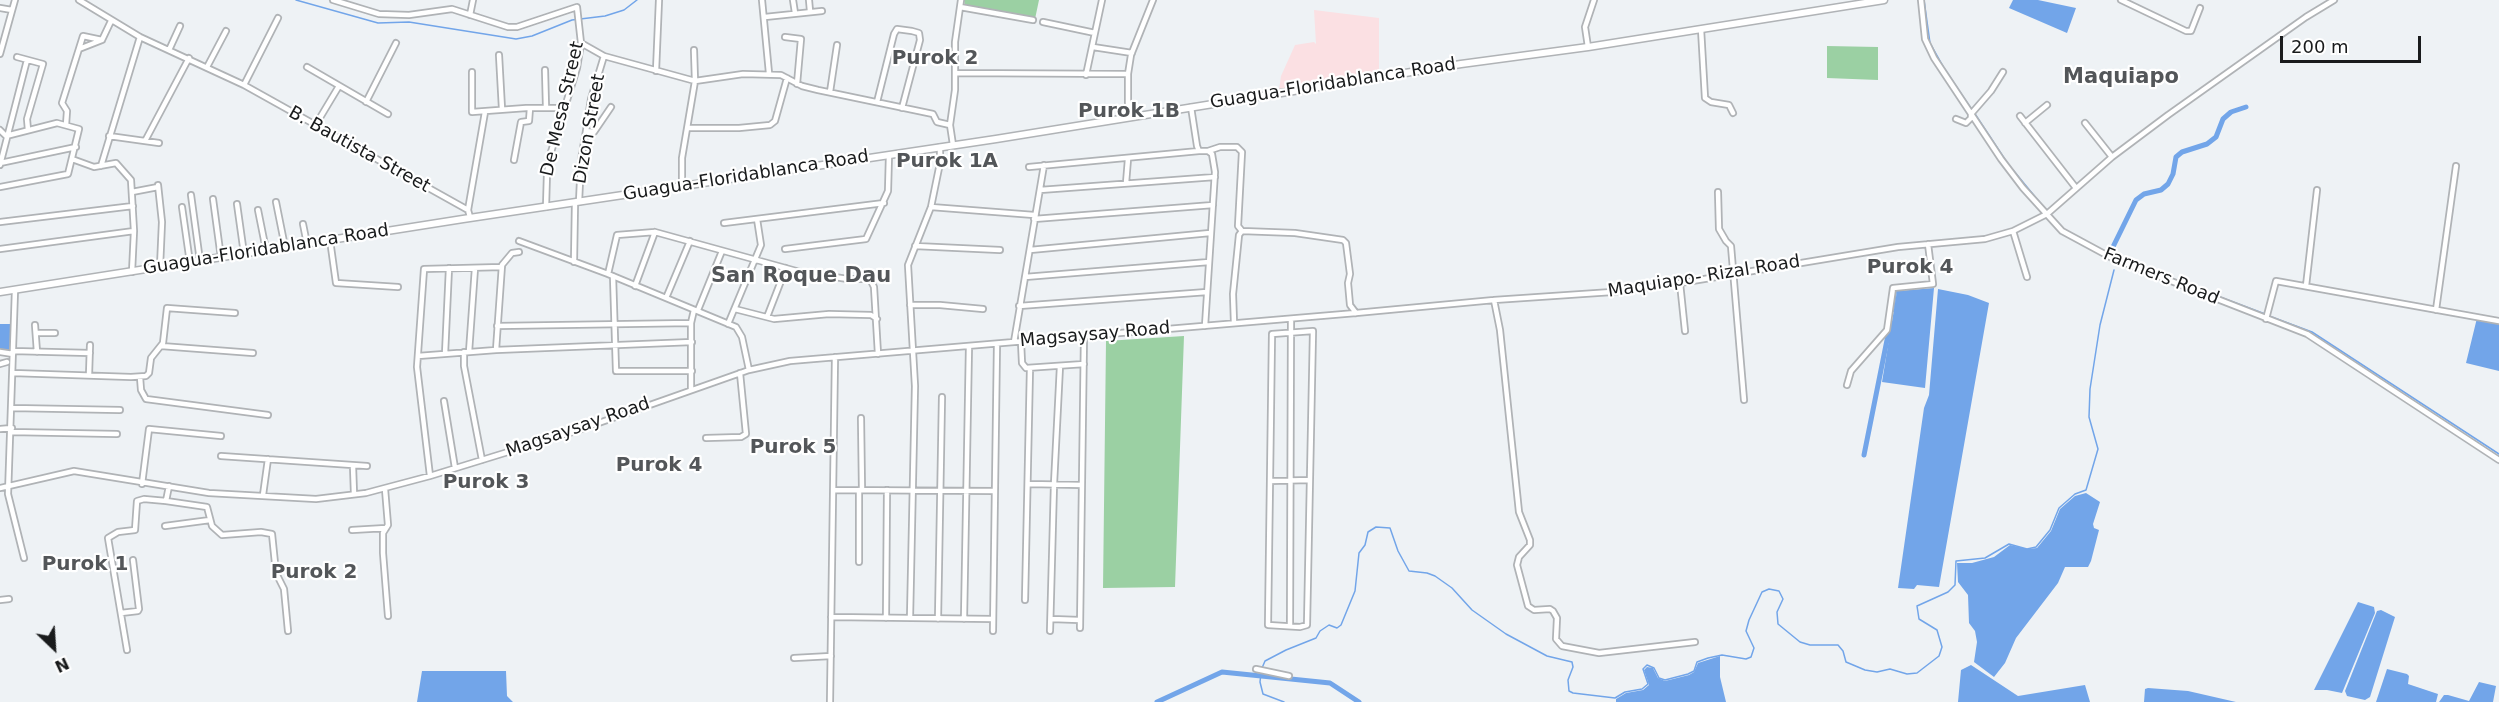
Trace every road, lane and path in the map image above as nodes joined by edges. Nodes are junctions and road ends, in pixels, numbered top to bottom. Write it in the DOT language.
graph roads {
  1 [pos="15,0"];
  2 [pos="79,0"];
  3 [pos="333,0"];
  4 [pos="473,0"];
  5 [pos="658,0"];
  6 [pos="762,0"];
  7 [pos="793,0"];
  8 [pos="809,0"];
  9 [pos="961,0"];
  10 [pos="1102,0"];
  11 [pos="1153,0"];
  12 [pos="1594,0"];
  13 [pos="1884,0"];
  14 [pos="1921,0"];
  15 [pos="2121,0"];
  16 [pos="2334,0"];
  17 [pos="348,2"];
  18 [pos="960,7"];
  19 [pos="0,8"];
  20 [pos="2200,8"];
  21 [pos="12,10"];
  22 [pos="810,11"];
  23 [pos="822,11"];
  24 [pos="795,13"];
  25 [pos="470,15"];
  26 [pos="765,16"];
  27 [pos="279,18"];
  28 [pos="1033,20"];
  29 [pos="111,21"];
  30 [pos="1043,22"];
  31 [pos="0,24"];
  32 [pos="8,25"];
  33 [pos="180,26"];
  34 [pos="1701,29"];
  35 [pos="226,31"];
  36 [pos="1095,33"];
  37 [pos="140,37"];
  38 [pos="785,37"];
  39 [pos="102,40"];
  40 [pos="396,43"];
  41 [pos="581,43"];
  42 [pos="837,45"];
  43 [pos="1093,47"];
  44 [pos="1588,47"];
  45 [pos="78,49"];
  46 [pos="169,50"];
  47 [pos="694,50"];
  48 [pos="1132,53"];
  49 [pos="0,54"];
  50 [pos="499,56"];
  51 [pos="604,56"];
  52 [pos="17,57"];
  53 [pos="189,58"];
  54 [pos="27,60"];
  55 [pos="207,67"];
  56 [pos="307,67"];
  57 [pos="545,70"];
  58 [pos="656,71"];
  59 [pos="472,72"];
  60 [pos="2003,72"];
  61 [pos="770,73"];
  62 [pos="955,73"];
  63 [pos="1128,74"];
  64 [pos="1086,75"];
  65 [pos="787,78"];
  66 [pos="695,81"];
  67 [pos="797,84"];
  68 [pos="244,85"];
  69 [pos="339,86"];
  70 [pos="830,92"];
  71 [pos="366,102"];
  72 [pos="877,102"];
  73 [pos="2047,105"];
  74 [pos="611,106"];
  75 [pos="546,107"];
  76 [pos="1191,107"];
  77 [pos="530,108"];
  78 [pos="562,108"];
  79 [pos="902,108"];
  80 [pos="502,109"];
  81 [pos="485,112"];
  82 [pos="1973,112"];
  83 [pos="1732,113"];
  84 [pos="388,114"];
  85 [pos="2020,116"];
  86 [pos="1128,117"];
  87 [pos="1956,119"];
  88 [pos="2025,123"];
  89 [pos="2085,123"];
  90 [pos="950,125"];
  91 [pos="66,126"];
  92 [pos="315,126"];
  93 [pos="688,128"];
  94 [pos="0,130"];
  95 [pos="28,130"];
  96 [pos="586,131"];
  97 [pos="6,136"];
  98 [pos="109,136"];
  99 [pos="145,141"];
  100 [pos="159,143"];
  101 [pos="953,145"];
  102 [pos="76,147"];
  103 [pos="940,147"];
  104 [pos="1199,151"];
  105 [pos="1208,151"];
  106 [pos="889,155"];
  107 [pos="2112,157"];
  108 [pos="72,159"];
  109 [pos="1128,159"];
  110 [pos="514,160"];
  111 [pos="0,164"];
  112 [pos="1044,165"];
  113 [pos="101,166"];
  114 [pos="2456,166"];
  115 [pos="1029,167"];
  116 [pos="1215,177"];
  117 [pos="1126,183"];
  118 [pos="682,186"];
  119 [pos="0,187"];
  120 [pos="2076,188"];
  121 [pos="1040,190"];
  122 [pos="2318,190"];
  123 [pos="132,192"];
  124 [pos="1718,192"];
  125 [pos="191,195"];
  126 [pos="213,199"];
  127 [pos="276,202"];
  128 [pos="577,202"];
  129 [pos="884,203"];
  130 [pos="237,204"];
  131 [pos="1213,205"];
  132 [pos="134,206"];
  133 [pos="182,207"];
  134 [pos="546,207"];
  135 [pos="931,207"];
  136 [pos="258,210"];
  137 [pos="2047,213"];
  138 [pos="469,214"];
  139 [pos="1034,217"];
  140 [pos="757,219"];
  141 [pos="0,222"];
  142 [pos="724,223"];
  143 [pos="303,224"];
  144 [pos="134,231"];
  145 [pos="1242,231"];
  146 [pos="2013,231"];
  147 [pos="655,232"];
  148 [pos="1210,233"];
  149 [pos="330,240"];
  150 [pos="519,241"];
  151 [pos="690,241"];
  152 [pos="307,244"];
  153 [pos="1928,244"];
  154 [pos="915,246"];
  155 [pos="285,247"];
  156 [pos="0,249"];
  157 [pos="785,249"];
  158 [pos="266,250"];
  159 [pos="1000,250"];
  160 [pos="1030,250"];
  161 [pos="722,251"];
  162 [pos="519,252"];
  163 [pos="244,254"];
  164 [pos="221,258"];
  165 [pos="757,259"];
  166 [pos="200,261"];
  167 [pos="574,261"];
  168 [pos="1209,262"];
  169 [pos="190,263"];
  170 [pos="160,267"];
  171 [pos="502,267"];
  172 [pos="449,268"];
  173 [pos="475,268"];
  174 [pos="786,268"];
  175 [pos="132,272"];
  176 [pos="1734,273"];
  177 [pos="610,275"];
  178 [pos="1025,277"];
  179 [pos="2027,277"];
  180 [pos="1680,283"];
  181 [pos="635,286"];
  182 [pos="2306,286"];
  183 [pos="398,287"];
  184 [pos="15,290"];
  185 [pos="1207,291"];
  186 [pos="0,292"];
  187 [pos="666,298"];
  188 [pos="1494,300"];
  189 [pos="910,305"];
  190 [pos="1019,306"];
  191 [pos="735,309"];
  192 [pos="983,309"];
  193 [pos="696,310"];
  194 [pos="2436,310"];
  195 [pos="235,313"];
  196 [pos="1356,314"];
  197 [pos="767,317"];
  198 [pos="877,319"];
  199 [pos="1291,319"];
  200 [pos="2266,319"];
  201 [pos="2499,321"];
  202 [pos="691,323"];
  203 [pos="1234,323"];
  204 [pos="728,324"];
  205 [pos="35,325"];
  206 [pos="615,325"];
  207 [pos="497,326"];
  208 [pos="1205,326"];
  209 [pos="1291,332"];
  210 [pos="1685,332"];
  211 [pos="36,333"];
  212 [pos="55,333"];
  213 [pos="1084,336"];
  214 [pos="692,342"];
  215 [pos="1014,342"];
  216 [pos="1021,342"];
  217 [pos="997,344"];
  218 [pos="90,345"];
  219 [pos="161,346"];
  220 [pos="615,346"];
  221 [pos="969,346"];
  222 [pos="496,350"];
  223 [pos="914,351"];
  224 [pos="0,352"];
  225 [pos="13,352"];
  226 [pos="37,352"];
  227 [pos="467,352"];
  228 [pos="90,353"];
  229 [pos="253,353"];
  230 [pos="445,354"];
  231 [pos="878,354"];
  232 [pos="418,356"];
  233 [pos="835,357"];
  234 [pos="10,362"];
  235 [pos="0,364"];
  236 [pos="1084,364"];
  237 [pos="1060,366"];
  238 [pos="1030,368"];
  239 [pos="749,370"];
  240 [pos="692,371"];
  241 [pos="13,373"];
  242 [pos="740,373"];
  243 [pos="89,375"];
  244 [pos="140,377"];
  245 [pos="1847,385"];
  246 [pos="692,389"];
  247 [pos="942,397"];
  248 [pos="1744,400"];
  249 [pos="444,401"];
  250 [pos="12,408"];
  251 [pos="120,410"];
  252 [pos="268,415"];
  253 [pos="861,418"];
  254 [pos="0,429"];
  255 [pos="11,430"];
  256 [pos="117,434"];
  257 [pos="221,436"];
  258 [pos="706,438"];
  259 [pos="221,456"];
  260 [pos="268,459"];
  261 [pos="482,460"];
  262 [pos="2499,460"];
  263 [pos="353,466"];
  264 [pos="367,466"];
  265 [pos="455,468"];
  266 [pos="430,476"];
  267 [pos="1292,480"];
  268 [pos="1310,480"];
  269 [pos="1270,481"];
  270 [pos="142,484"];
  271 [pos="1028,484"];
  272 [pos="1054,484"];
  273 [pos="1082,485"];
  274 [pos="10,486"];
  275 [pos="169,486"];
  276 [pos="0,488"];
  277 [pos="385,489"];
  278 [pos="833,490"];
  279 [pos="860,490"];
  280 [pos="887,490"];
  281 [pos="912,491"];
  282 [pos="941,491"];
  283 [pos="967,491"];
  284 [pos="995,491"];
  285 [pos="354,494"];
  286 [pos="263,495"];
  287 [pos="166,501"];
  288 [pos="210,520"];
  289 [pos="165,526"];
  290 [pos="386,528"];
  291 [pos="351,530"];
  292 [pos="24,558"];
  293 [pos="133,560"];
  294 [pos="859,562"];
  295 [pos="9,599"];
  296 [pos="0,600"];
  297 [pos="1025,600"];
  298 [pos="121,614"];
  299 [pos="388,616"];
  300 [pos="831,617"];
  301 [pos="886,618"];
  302 [pos="910,618"];
  303 [pos="938,618"];
  304 [pos="964,619"];
  305 [pos="993,619"];
  306 [pos="1052,619"];
  307 [pos="1079,620"];
  308 [pos="1290,627"];
  309 [pos="1080,628"];
  310 [pos="288,631"];
  311 [pos="993,631"];
  312 [pos="1050,631"];
  313 [pos="1695,642"];
  314 [pos="127,650"];
  315 [pos="831,656"];
  316 [pos="794,658"];
  317 [pos="1256,669"];
  318 [pos="1288,676"];
  319 [pos="830,702"];
  1 -- 21 [label="street"];
  2 -- 29 [label="street, B. Bautista Street"];
  3 -- 17 [label="street"];
  4 -- 25 [label="street"];
  5 -- 58 [label="street"];
  6 -- 26 [label="street"];
  7 -- 24 [label="street"];
  8 -- 22 [label="street"];
  9 -- 18 [label="street"];
  10 -- 36 [label="street"];
  11 -- 48 [label="street"];
  12 -- 44 [label="street"];
  13 -- 34 [label="main road, Guagua-Floridablanca Road"];
  14 -- 82 [label="street, Farmers Road"];
  15 -- 20 [label="street"];
  16 -- 107 [label="street, Maquiapo- Rizal Road"];
  17 -- 25 [label="street"];
  18 -- 28 [label="street"];
  18 -- 62 [label="street"];
  19 -- 21 [label="street"];
  21 -- 32 [label="street"];
  22 -- 23 [label="street"];
  22 -- 24 [label="street"];
  24 -- 26 [label="street"];
  25 -- 41 [label="street, De Mesa Street"];
  26 -- 61 [label="street"];
  27 -- 68 [label="street"];
  29 -- 37 [label="street, B. Bautista Street"];
  29 -- 39 [label="street"];
  30 -- 36 [label="street"];
  31 -- 32 [label="street"];
  32 -- 49 [label="street"];
  33 -- 46 [label="street"];
  34 -- 44 [label="main road, Guagua-Floridablanca Road"];
  34 -- 83 [label="street"];
  35 -- 55 [label="street"];
  36 -- 43 [label="street"];
  37 -- 46 [label="street, B. Bautista Street"];
  37 -- 98 [label="street"];
  38 -- 67 [label="street"];
  39 -- 45 [label="street"];
  39 -- 45 [label="street"];
  40 -- 71 [label="street"];
  41 -- 51 [label="street"];
  41 -- 78 [label="street, De Mesa Street"];
  42 -- 70 [label="street"];
  43 -- 48 [label="street"];
  43 -- 64 [label="street"];
  44 -- 76 [label="main road, Guagua-Floridablanca Road"];
  45 -- 91 [label="street"];
  46 -- 53 [label="street, B. Bautista Street"];
  47 -- 66 [label="street"];
  48 -- 63 [label="street"];
  50 -- 80 [label="street"];
  51 -- 58 [label="street"];
  51 -- 96 [label="street, Dizon Street"];
  52 -- 54 [label="street"];
  53 -- 55 [label="street, B. Bautista Street"];
  53 -- 99 [label="street"];
  54 -- 95 [label="street"];
  54 -- 97 [label="street"];
  55 -- 68 [label="street, B. Bautista Street"];
  56 -- 69 [label="street"];
  57 -- 75 [label="street"];
  58 -- 66 [label="street"];
  59 -- 81 [label="street"];
  60 -- 82 [label="street"];
  61 -- 65 [label="street"];
  61 -- 66 [label="street"];
  62 -- 64 [label="street"];
  62 -- 90 [label="street"];
  63 -- 64 [label="street"];
  63 -- 86 [label="street"];
  65 -- 67 [label="street"];
  65 -- 93 [label="street"];
  66 -- 93 [label="street"];
  67 -- 70 [label="street"];
  68 -- 92 [label="street, B. Bautista Street"];
  69 -- 71 [label="street"];
  69 -- 92 [label="street"];
  70 -- 72 [label="street"];
  71 -- 84 [label="street"];
  72 -- 79 [label="street"];
  72 -- 79 [label="street"];
  73 -- 88 [label="street"];
  74 -- 96 [label="street"];
  75 -- 77 [label="street"];
  75 -- 78 [label="street"];
  76 -- 86 [label="main road, Guagua-Floridablanca Road"];
  76 -- 104 [label="street"];
  77 -- 80 [label="street"];
  77 -- 110 [label="street"];
  78 -- 134 [label="street, De Mesa Street"];
  79 -- 90 [label="street"];
  80 -- 81 [label="street"];
  81 -- 138 [label="street"];
  82 -- 87 [label="street"];
  82 -- 137 [label="street, Farmers Road"];
  85 -- 88 [label="street"];
  86 -- 101 [label="main road, Guagua-Floridablanca Road"];
  88 -- 120 [label="street"];
  89 -- 107 [label="street"];
  90 -- 101 [label="street"];
  91 -- 95 [label="street"];
  91 -- 102 [label="street"];
  92 -- 138 [label="street, B. Bautista Street"];
  93 -- 118 [label="street"];
  94 -- 97 [label="street"];
  95 -- 97 [label="street"];
  96 -- 128 [label="street, Dizon Street"];
  97 -- 111 [label="street"];
  98 -- 99 [label="street"];
  98 -- 113 [label="street"];
  99 -- 100 [label="street"];
  101 -- 103 [label="main road, Guagua-Floridablanca Road"];
  102 -- 108 [label="street"];
  102 -- 111 [label="street"];
  103 -- 106 [label="main road, Guagua-Floridablanca Road"];
  103 -- 135 [label="street"];
  104 -- 105 [label="street"];
  104 -- 109 [label="street"];
  105 -- 116 [label="street"];
  105 -- 145 [label="street"];
  106 -- 118 [label="main road, Guagua-Floridablanca Road"];
  106 -- 129 [label="street"];
  107 -- 120 [label="street, Maquiapo- Rizal Road"];
  108 -- 113 [label="street"];
  108 -- 119 [label="street"];
  109 -- 112 [label="street"];
  109 -- 117 [label="street"];
  112 -- 115 [label="street"];
  112 -- 121 [label="street"];
  113 -- 123 [label="street"];
  114 -- 194 [label="street"];
  116 -- 117 [label="street"];
  116 -- 131 [label="street"];
  117 -- 121 [label="street"];
  118 -- 128 [label="main road, Guagua-Floridablanca Road"];
  120 -- 137 [label="street, Maquiapo- Rizal Road"];
  121 -- 139 [label="street"];
  122 -- 182 [label="street"];
  123 -- 132 [label="street"];
  123 -- 170 [label="street"];
  124 -- 176 [label="street"];
  125 -- 166 [label="street"];
  126 -- 164 [label="street"];
  127 -- 155 [label="street"];
  128 -- 134 [label="main road, Guagua-Floridablanca Road"];
  128 -- 167 [label="street, Dizon Street"];
  129 -- 140 [label="street"];
  129 -- 157 [label="street"];
  130 -- 163 [label="street"];
  131 -- 139 [label="street"];
  131 -- 148 [label="street"];
  132 -- 141 [label="street"];
  132 -- 144 [label="street"];
  133 -- 169 [label="street"];
  134 -- 138 [label="main road, Guagua-Floridablanca Road"];
  135 -- 139 [label="street"];
  135 -- 154 [label="street"];
  136 -- 158 [label="street"];
  137 -- 146 [label="street, Maquiapo- Rizal Road"];
  137 -- 200 [label="street, Farmers Road"];
  138 -- 149 [label="main road, Guagua-Floridablanca Road"];
  139 -- 160 [label="street"];
  140 -- 142 [label="street"];
  140 -- 165 [label="street"];
  143 -- 152 [label="street"];
  144 -- 156 [label="street"];
  144 -- 175 [label="street"];
  145 -- 196 [label="street"];
  145 -- 203 [label="street"];
  146 -- 153 [label="street, Maquiapo- Rizal Road"];
  146 -- 179 [label="street"];
  147 -- 151 [label="street"];
  147 -- 177 [label="street"];
  147 -- 181 [label="street"];
  148 -- 160 [label="street"];
  148 -- 168 [label="street"];
  149 -- 152 [label="main road, Guagua-Floridablanca Road"];
  149 -- 183 [label="street"];
  150 -- 167 [label="street"];
  151 -- 161 [label="street"];
  151 -- 187 [label="street"];
  152 -- 155 [label="main road, Guagua-Floridablanca Road"];
  153 -- 176 [label="street, Maquiapo- Rizal Road"];
  153 -- 245 [label="street"];
  154 -- 159 [label="street"];
  154 -- 189 [label="street"];
  155 -- 158 [label="main road, Guagua-Floridablanca Road"];
  158 -- 163 [label="main road, Guagua-Floridablanca Road"];
  160 -- 178 [label="street"];
  161 -- 165 [label="street"];
  161 -- 193 [label="street"];
  162 -- 171 [label="street"];
  163 -- 164 [label="main road, Guagua-Floridablanca Road"];
  164 -- 166 [label="main road, Guagua-Floridablanca Road"];
  165 -- 174 [label="street"];
  165 -- 191 [label="street"];
  166 -- 169 [label="main road, Guagua-Floridablanca Road"];
  167 -- 177 [label="street"];
  168 -- 178 [label="street"];
  168 -- 185 [label="street"];
  169 -- 170 [label="main road, Guagua-Floridablanca Road"];
  170 -- 175 [label="main road, Guagua-Floridablanca Road"];
  171 -- 173 [label="street"];
  171 -- 207 [label="street"];
  172 -- 173 [label="street"];
  172 -- 230 [label="street"];
  172 -- 232 [label="street"];
  173 -- 227 [label="street"];
  174 -- 197 [label="street"];
  174 -- 198 [label="street"];
  175 -- 184 [label="main road, Guagua-Floridablanca Road"];
  176 -- 180 [label="street, Maquiapo- Rizal Road"];
  176 -- 248 [label="street"];
  177 -- 181 [label="street"];
  177 -- 206 [label="street"];
  178 -- 190 [label="street"];
  180 -- 188 [label="street, Maquiapo- Rizal Road"];
  180 -- 210 [label="street"];
  181 -- 187 [label="street"];
  182 -- 194 [label="street"];
  182 -- 200 [label="street"];
  184 -- 186 [label="main road, Guagua-Floridablanca Road"];
  184 -- 225 [label="street"];
  185 -- 190 [label="street"];
  185 -- 208 [label="street"];
  187 -- 193 [label="street"];
  188 -- 196 [label="street, Maquiapo- Rizal Road"];
  188 -- 313 [label="street"];
  189 -- 192 [label="street"];
  189 -- 223 [label="street"];
  190 -- 215 [label="street"];
  191 -- 197 [label="street"];
  191 -- 204 [label="street"];
  193 -- 202 [label="street"];
  193 -- 204 [label="street"];
  194 -- 201 [label="street"];
  195 -- 219 [label="street"];
  196 -- 199 [label="street, Magsaysay Road"];
  197 -- 198 [label="street"];
  198 -- 231 [label="street"];
  199 -- 203 [label="street, Magsaysay Road"];
  199 -- 209 [label="street"];
  200 -- 262 [label="street, Farmers Road"];
  202 -- 206 [label="street"];
  202 -- 214 [label="street"];
  203 -- 208 [label="street, Magsaysay Road"];
  204 -- 239 [label="street"];
  205 -- 211 [label="street"];
  206 -- 207 [label="street"];
  206 -- 220 [label="street"];
  207 -- 222 [label="street"];
  208 -- 213 [label="street, Magsaysay Road"];
  209 -- 267 [label="street"];
  209 -- 268 [label="street"];
  209 -- 269 [label="street"];
  211 -- 212 [label="street"];
  211 -- 226 [label="street"];
  213 -- 216 [label="street, Magsaysay Road"];
  213 -- 236 [label="street"];
  214 -- 220 [label="street"];
  214 -- 240 [label="street"];
  215 -- 216 [label="street, Magsaysay Road"];
  215 -- 217 [label="street, Magsaysay Road"];
  216 -- 238 [label="street"];
  217 -- 221 [label="street, Magsaysay Road"];
  217 -- 284 [label="street"];
  218 -- 228 [label="street"];
  219 -- 229 [label="street"];
  219 -- 244 [label="street"];
  220 -- 222 [label="street"];
  220 -- 240 [label="street"];
  221 -- 223 [label="street, Magsaysay Road"];
  221 -- 283 [label="street"];
  222 -- 227 [label="street"];
  223 -- 231 [label="street, Magsaysay Road"];
  223 -- 281 [label="street"];
  224 -- 225 [label="street"];
  225 -- 226 [label="street"];
  225 -- 234 [label="street"];
  226 -- 228 [label="street"];
  227 -- 230 [label="street"];
  227 -- 261 [label="street"];
  228 -- 243 [label="street"];
  230 -- 232 [label="street"];
  231 -- 233 [label="street, Magsaysay Road"];
  232 -- 266 [label="street"];
  233 -- 239 [label="street, Magsaysay Road"];
  233 -- 278 [label="street"];
  234 -- 235 [label="street"];
  234 -- 241 [label="street"];
  236 -- 237 [label="street"];
  236 -- 273 [label="street"];
  237 -- 238 [label="street"];
  237 -- 272 [label="street"];
  238 -- 271 [label="street"];
  239 -- 242 [label="street, Magsaysay Road"];
  240 -- 246 [label="street"];
  241 -- 243 [label="street"];
  241 -- 250 [label="street"];
  242 -- 246 [label="street, Magsaysay Road"];
  242 -- 258 [label="street"];
  243 -- 244 [label="street"];
  244 -- 252 [label="street"];
  246 -- 261 [label="street, Magsaysay Road"];
  247 -- 282 [label="street"];
  249 -- 265 [label="street"];
  250 -- 251 [label="street"];
  250 -- 255 [label="street"];
  253 -- 279 [label="street"];
  254 -- 255 [label="street"];
  255 -- 256 [label="street"];
  255 -- 274 [label="street"];
  257 -- 270 [label="street"];
  259 -- 260 [label="street"];
  260 -- 263 [label="street"];
  260 -- 286 [label="street"];
  261 -- 265 [label="street, Magsaysay Road"];
  263 -- 264 [label="street"];
  263 -- 285 [label="street"];
  265 -- 266 [label="street, Magsaysay Road"];
  266 -- 277 [label="street, Magsaysay Road"];
  267 -- 268 [label="street"];
  267 -- 269 [label="street"];
  267 -- 308 [label="street"];
  268 -- 308 [label="street"];
  269 -- 308 [label="street"];
  270 -- 274 [label="street, Magsaysay Road"];
  270 -- 275 [label="street, Magsaysay Road"];
  271 -- 272 [label="street"];
  271 -- 297 [label="street"];
  272 -- 273 [label="street"];
  272 -- 306 [label="street"];
  273 -- 307 [label="street"];
  274 -- 276 [label="street, Magsaysay Road"];
  274 -- 292 [label="street"];
  275 -- 286 [label="street, Magsaysay Road"];
  275 -- 287 [label="street"];
  277 -- 285 [label="street, Magsaysay Road"];
  277 -- 290 [label="street"];
  278 -- 279 [label="street"];
  278 -- 300 [label="street"];
  279 -- 280 [label="street"];
  279 -- 294 [label="street"];
  280 -- 281 [label="street"];
  280 -- 301 [label="street"];
  281 -- 282 [label="street"];
  281 -- 302 [label="street"];
  282 -- 283 [label="street"];
  282 -- 303 [label="street"];
  283 -- 284 [label="street"];
  283 -- 304 [label="street"];
  284 -- 305 [label="street"];
  285 -- 286 [label="street, Magsaysay Road"];
  287 -- 288 [label="street"];
  287 -- 298 [label="street"];
  288 -- 289 [label="street"];
  288 -- 310 [label="street"];
  290 -- 291 [label="street"];
  290 -- 299 [label="street"];
  293 -- 298 [label="street"];
  295 -- 296 [label="street"];
  298 -- 314 [label="street"];
  300 -- 301 [label="street"];
  300 -- 315 [label="street"];
  301 -- 302 [label="street"];
  302 -- 303 [label="street"];
  303 -- 304 [label="street"];
  304 -- 305 [label="street"];
  305 -- 311 [label="street"];
  306 -- 307 [label="street"];
  306 -- 312 [label="street"];
  307 -- 309 [label="street"];
  315 -- 316 [label="street"];
  315 -- 319 [label="street"];
  317 -- 318 [label="street"];
}
